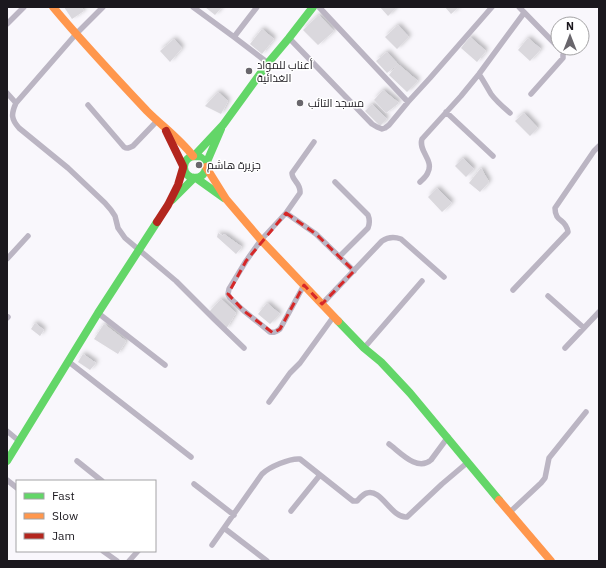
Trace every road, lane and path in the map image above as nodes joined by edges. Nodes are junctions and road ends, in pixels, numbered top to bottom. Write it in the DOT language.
graph roads {
  1 [pos="24,7"];
  2 [pos="53,7"];
  3 [pos="103,7"];
  4 [pos="193,7"];
  5 [pos="257,7"];
  6 [pos="313,7"];
  7 [pos="319,7"];
  8 [pos="492,7"];
  9 [pos="519,7"];
  10 [pos="524,13"];
  11 [pos="7,24"];
  12 [pos="76,34"];
  13 [pos="234,36"];
  14 [pos="289,38"];
  15 [pos="550,38"];
  16 [pos="563,56"];
  17 [pos="268,63"];
  18 [pos="479,74"];
  19 [pos="7,92"];
  20 [pos="530,94"];
  21 [pos="408,102"];
  22 [pos="16,103"];
  23 [pos="88,104"];
  24 [pos="446,112"];
  25 [pos="510,113"];
  26 [pos="156,121"];
  27 [pos="223,125"];
  28 [pos="164,129"];
  29 [pos="314,142"];
  30 [pos="599,146"];
  31 [pos="194,156"];
  32 [pos="492,156"];
  33 [pos="206,166"];
  34 [pos="184,167"];
  35 [pos="195,178"];
  36 [pos="335,182"];
  37 [pos="420,182"];
  38 [pos="226,199"];
  39 [pos="168,205"];
  40 [pos="286,213"];
  41 [pos="28,236"];
  42 [pos="262,240"];
  43 [pos="139,250"];
  44 [pos="339,256"];
  45 [pos="7,259"];
  46 [pos="354,271"];
  47 [pos="444,277"];
  48 [pos="422,281"];
  49 [pos="304,285"];
  50 [pos="513,290"];
  51 [pos="548,296"];
  52 [pos="322,304"];
  53 [pos="599,312"];
  54 [pos="98,314"];
  55 [pos="334,316"];
  56 [pos="584,328"];
  57 [pos="244,348"];
  58 [pos="364,348"];
  59 [pos="565,348"];
  60 [pos="69,362"];
  61 [pos="165,365"];
  62 [pos="270,402"];
  63 [pos="586,412"];
  64 [pos="7,431"];
  65 [pos="448,437"];
  66 [pos="19,441"];
  67 [pos="389,444"];
  68 [pos="191,457"];
  69 [pos="7,461"];
  70 [pos="77,462"];
  71 [pos="468,462"];
  72 [pos="320,475"];
  73 [pos="7,480"];
  74 [pos="101,480"];
  75 [pos="194,484"];
  76 [pos="16,487"];
  77 [pos="291,512"];
  78 [pos="510,512"];
  79 [pos="234,515"];
  80 [pos="224,528"];
  81 [pos="212,545"];
  82 [pos="104,552"];
  83 [pos="137,552"];
  84 [pos="117,561"];
  85 [pos="129,561"];
  86 [pos="267,561"];
  87 [pos="551,561"];
  1 -- 11 [label="street"];
  2 -- 12 [label="street"];
  3 -- 12 [label="street"];
  4 -- 13 [label="street"];
  5 -- 13 [label="street"];
  6 -- 14 [label="street"];
  7 -- 21 [label="street"];
  8 -- 21 [label="street"];
  9 -- 10 [label="street"];
  10 -- 15 [label="street"];
  10 -- 18 [label="street"];
  12 -- 22 [label="street"];
  12 -- 26 [label="street"];
  13 -- 17 [label="street"];
  14 -- 17 [label="street"];
  14 -- 21 [label="street"];
  16 -- 20 [label="street"];
  17 -- 27 [label="street"];
  18 -- 24 [label="street"];
  18 -- 25 [label="street"];
  19 -- 22 [label="street"];
  22 -- 43 [label="street"];
  23 -- 26 [label="street"];
  24 -- 32 [label="street"];
  24 -- 37 [label="street"];
  26 -- 28 [label="street"];
  27 -- 31 [label="street"];
  27 -- 33 [label="street"];
  28 -- 31 [label="street"];
  28 -- 34 [label="street"];
  29 -- 40 [label="street"];
  30 -- 50 [label="street"];
  31 -- 33 [label="street"];
  31 -- 34 [label="street"];
  33 -- 35 [label="street"];
  33 -- 38 [label="street"];
  34 -- 35 [label="street"];
  34 -- 39 [label="street"];
  35 -- 38 [label="street"];
  35 -- 39 [label="street"];
  36 -- 44 [label="street"];
  38 -- 42 [label="street"];
  39 -- 43 [label="street"];
  40 -- 42 [label="street"];
  40 -- 44 [label="street"];
  41 -- 45 [label="street"];
  42 -- 49 [label="street"];
  42 -- 49 [label="street"];
  43 -- 54 [label="street"];
  43 -- 57 [label="street"];
  44 -- 46 [label="street"];
  46 -- 47 [label="street"];
  46 -- 52 [label="street"];
  48 -- 58 [label="street"];
  49 -- 52 [label="street"];
  51 -- 56 [label="street"];
  52 -- 55 [label="street"];
  53 -- 56 [label="street"];
  54 -- 60 [label="street"];
  54 -- 61 [label="street"];
  55 -- 58 [label="street"];
  55 -- 62 [label="street"];
  56 -- 59 [label="street"];
  58 -- 65 [label="street"];
  60 -- 66 [label="street"];
  60 -- 68 [label="street"];
  63 -- 78 [label="street"];
  64 -- 66 [label="street"];
  65 -- 67 [label="street"];
  65 -- 71 [label="street"];
  66 -- 69 [label="street"];
  70 -- 74 [label="street"];
  71 -- 72 [label="street"];
  71 -- 78 [label="street"];
  72 -- 77 [label="street"];
  72 -- 79 [label="street"];
  73 -- 76 [label="street"];
  75 -- 79 [label="street"];
  78 -- 87 [label="street"];
  79 -- 80 [label="street"];
  80 -- 81 [label="street"];
  80 -- 86 [label="street"];
  82 -- 84 [label="street"];
  83 -- 85 [label="street"];
}
